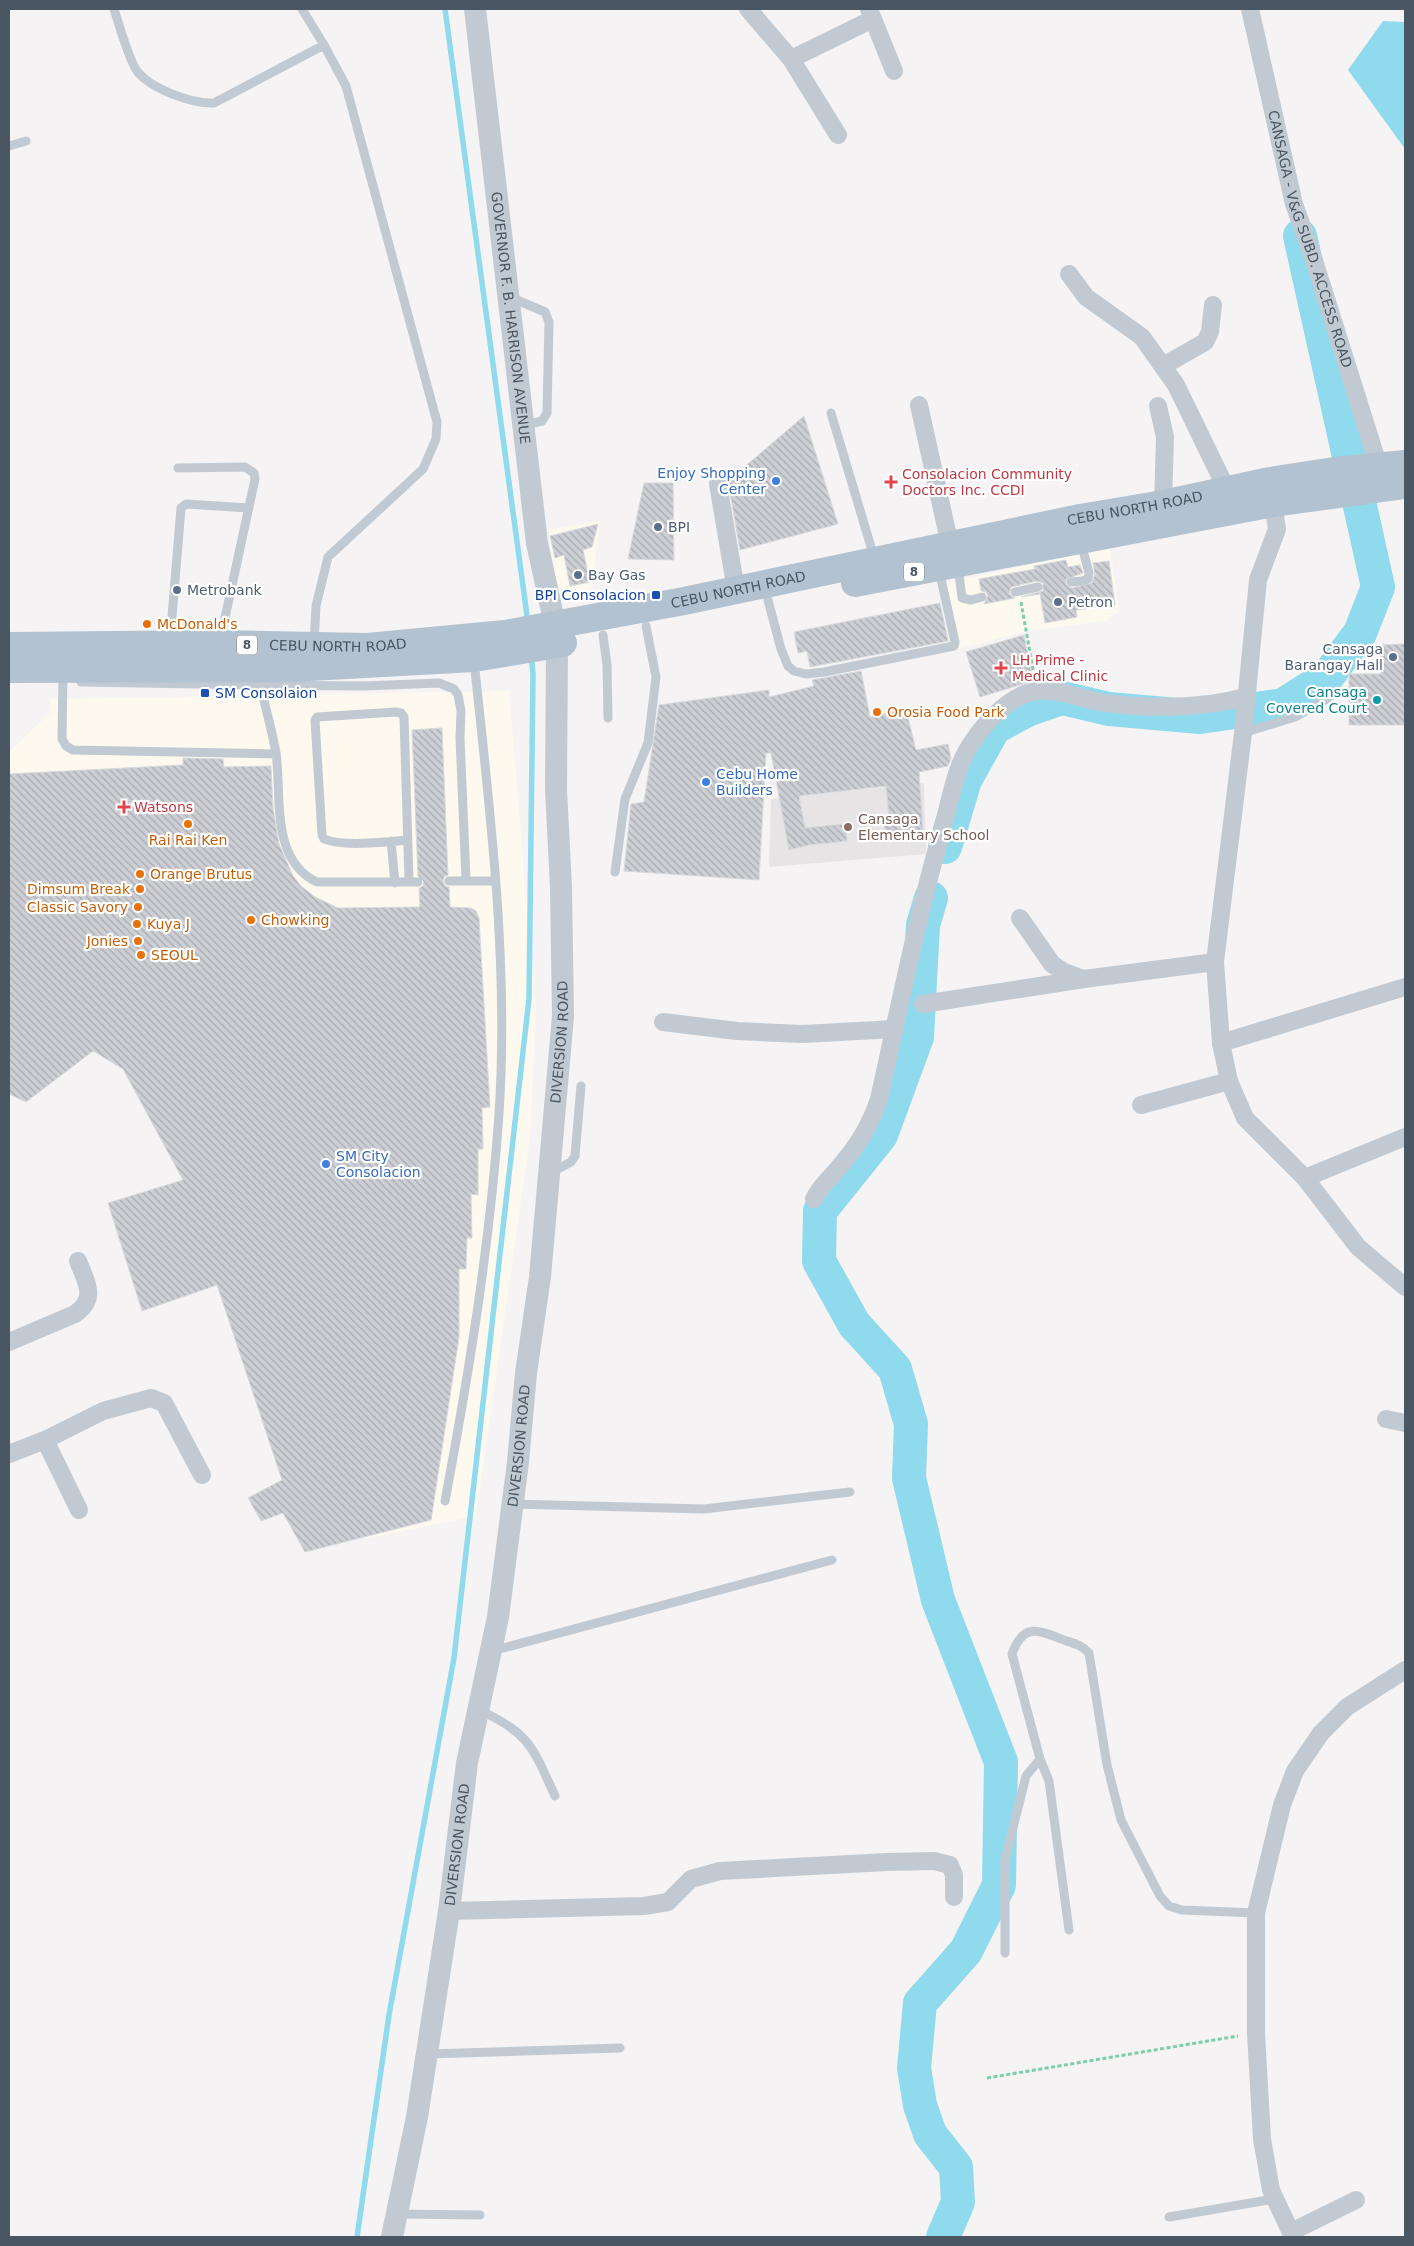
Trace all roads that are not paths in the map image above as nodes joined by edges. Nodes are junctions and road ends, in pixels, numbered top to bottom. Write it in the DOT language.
graph roads {
  1 [pos="114,9"];
  2 [pos="302,9"];
  3 [pos="475,9"];
  4 [pos="748,9"];
  5 [pos="1250,9"];
  6 [pos="871,14"];
  7 [pos="324,45"];
  8 [pos="792,59"];
  9 [pos="894,71"];
  10 [pos="838,135"];
  11 [pos="26,141"];
  12 [pos="9,146"];
  13 [pos="1069,274"];
  14 [pos="507,296"];
  15 [pos="1213,305"];
  16 [pos="1163,366"];
  17 [pos="919,405"];
  18 [pos="1158,406"];
  19 [pos="831,413"];
  20 [pos="525,425"];
  21 [pos="1405,464"];
  22 [pos="178,468"];
  23 [pos="1376,474"];
  24 [pos="1336,482"];
  25 [pos="718,484"];
  26 [pos="1405,485"];
  27 [pos="1227,490"];
  28 [pos="1272,503"];
  29 [pos="1163,504"];
  30 [pos="249,508"];
  31 [pos="1080,539"];
  32 [pos="949,558"];
  33 [pos="875,560"];
  34 [pos="1070,582"];
  35 [pos="1038,588"];
  36 [pos="736,590"];
  37 [pos="1017,591"];
  38 [pos="982,598"];
  39 [pos="768,600"];
  40 [pos="646,626"];
  41 [pos="603,635"];
  42 [pos="550,636"];
  43 [pos="219,644"];
  44 [pos="507,644"];
  45 [pos="9,646"];
  46 [pos="169,646"];
  47 [pos="314,646"];
  48 [pos="474,658"];
  49 [pos="63,665"];
  50 [pos="9,669"];
  51 [pos="260,686"];
  52 [pos="1330,698"];
  53 [pos="1246,699"];
  54 [pos="608,718"];
  55 [pos="1244,728"];
  56 [pos="276,754"];
  57 [pos="407,840"];
  58 [pos="391,841"];
  59 [pos="616,872"];
  60 [pos="466,880"];
  61 [pos="449,881"];
  62 [pos="495,881"];
  63 [pos="395,883"];
  64 [pos="1020,918"];
  65 [pos="1215,962"];
  66 [pos="1084,979"];
  67 [pos="1405,987"];
  68 [pos="923,1004"];
  69 [pos="663,1022"];
  70 [pos="895,1029"];
  71 [pos="1221,1043"];
  72 [pos="1229,1081"];
  73 [pos="581,1086"];
  74 [pos="1141,1105"];
  75 [pos="1405,1138"];
  76 [pos="548,1174"];
  77 [pos="1305,1178"];
  78 [pos="814,1200"];
  79 [pos="78,1261"];
  80 [pos="1405,1287"];
  81 [pos="9,1342"];
  82 [pos="1386,1419"];
  83 [pos="1405,1423"];
  84 [pos="45,1440"];
  85 [pos="9,1454"];
  86 [pos="202,1475"];
  87 [pos="850,1492"];
  88 [pos="445,1501"];
  89 [pos="513,1504"];
  90 [pos="79,1510"];
  91 [pos="832,1560"];
  92 [pos="491,1651"];
  93 [pos="1405,1670"];
  94 [pos="478,1710"];
  95 [pos="1040,1759"];
  96 [pos="555,1796"];
  97 [pos="954,1898"];
  98 [pos="449,1911"];
  99 [pos="1256,1913"];
  100 [pos="1069,1930"];
  101 [pos="1005,1953"];
  102 [pos="620,2048"];
  103 [pos="427,2054"];
  104 [pos="1274,2199"];
  105 [pos="1356,2200"];
  106 [pos="397,2214"];
  107 [pos="480,2215"];
  108 [pos="1169,2217"];
  109 [pos="1292,2234"];
  110 [pos="392,2237"];
  1 -- 7 [label="lane"];
  2 -- 7 [label="lane"];
  3 -- 14 [label="street, GOVERNOR F. B. HARRISON AVENUE"];
  4 -- 8 [label="street"];
  5 -- 23 [label="street, CANSAGA - V&G SUBD. ACCESS ROAD"];
  6 -- 8 [label="street"];
  6 -- 9 [label="street"];
  7 -- 47 [label="lane"];
  8 -- 10 [label="street"];
  11 -- 12 [label="lane"];
  13 -- 16 [label="street"];
  14 -- 20 [label="street, GOVERNOR F. B. HARRISON AVENUE"];
  14 -- 20 [label="lane"];
  15 -- 16 [label="street"];
  16 -- 27 [label="street"];
  17 -- 32 [label="street"];
  18 -- 29 [label="street"];
  19 -- 33 [label="lane"];
  20 -- 42 [label="street, GOVERNOR F. B. HARRISON AVENUE"];
  21 -- 23 [label="main road, CEBU NORTH ROAD / 8"];
  22 -- 30 [label="lane"];
  23 -- 24 [label="main road, CEBU NORTH ROAD / 8"];
  23 -- 26 [label="main road, CEBU NORTH ROAD / 8"];
  24 -- 27 [label="main road, CEBU NORTH ROAD / 8"];
  24 -- 28 [label="main road, CEBU NORTH ROAD / 8"];
  25 -- 36 [label="street"];
  27 -- 29 [label="main road, CEBU NORTH ROAD / 8"];
  28 -- 31 [label="main road, CEBU NORTH ROAD / 8"];
  28 -- 53 [label="street"];
  29 -- 32 [label="main road, CEBU NORTH ROAD / 8"];
  30 -- 43 [label="lane"];
  30 -- 46 [label="lane"];
  31 -- 32 [label="main road, CEBU NORTH ROAD / 8"];
  31 -- 34 [label="lane"];
  32 -- 33 [label="main road, CEBU NORTH ROAD / 8"];
  32 -- 38 [label="lane"];
  32 -- 39 [label="main road, CEBU NORTH ROAD / 8"];
  32 -- 39 [label="lane"];
  33 -- 36 [label="main road, CEBU NORTH ROAD / 8"];
  35 -- 37 [label="lane"];
  36 -- 42 [label="main road, CEBU NORTH ROAD / 8"];
  39 -- 40 [label="main road, CEBU NORTH ROAD / 8"];
  40 -- 41 [label="main road, CEBU NORTH ROAD / 8"];
  40 -- 59 [label="lane"];
  41 -- 42 [label="main road, CEBU NORTH ROAD / 8"];
  41 -- 54 [label="lane"];
  42 -- 44 [label="main road, CEBU NORTH ROAD / 8"];
  42 -- 76 [label="street, DIVERSION ROAD"];
  43 -- 46 [label="main road, CEBU NORTH ROAD / 8"];
  43 -- 47 [label="main road, CEBU NORTH ROAD / 8"];
  44 -- 47 [label="main road, CEBU NORTH ROAD / 8"];
  44 -- 48 [label="main road, CEBU NORTH ROAD / 8"];
  45 -- 49 [label="main road, CEBU NORTH ROAD / 8"];
  46 -- 49 [label="main road, CEBU NORTH ROAD / 8"];
  48 -- 49 [label="main road, CEBU NORTH ROAD / 8"];
  48 -- 62 [label="lane"];
  49 -- 50 [label="main road, CEBU NORTH ROAD / 8"];
  49 -- 51 [label="lane"];
  49 -- 56 [label="lane"];
  51 -- 56 [label="lane"];
  51 -- 60 [label="lane"];
  52 -- 55 [label="lane"];
  53 -- 55 [label="street"];
  53 -- 70 [label="street"];
  55 -- 65 [label="street"];
  56 -- 63 [label="lane"];
  57 -- 58 [label="lane"];
  57 -- 58 [label="lane"];
  57 -- 63 [label="lane"];
  58 -- 63 [label="lane"];
  60 -- 61 [label="lane"];
  60 -- 62 [label="lane"];
  62 -- 88 [label="lane"];
  64 -- 66 [label="street"];
  65 -- 66 [label="street"];
  65 -- 71 [label="street"];
  66 -- 68 [label="street"];
  67 -- 71 [label="street"];
  69 -- 70 [label="street"];
  70 -- 78 [label="street"];
  71 -- 72 [label="street"];
  72 -- 74 [label="street"];
  72 -- 77 [label="street"];
  73 -- 76 [label="lane"];
  75 -- 77 [label="street"];
  76 -- 89 [label="street, DIVERSION ROAD"];
  77 -- 80 [label="street"];
  79 -- 81 [label="street"];
  82 -- 83 [label="street"];
  84 -- 85 [label="street"];
  84 -- 86 [label="street"];
  84 -- 90 [label="street"];
  87 -- 89 [label="lane"];
  89 -- 92 [label="street, DIVERSION ROAD"];
  91 -- 92 [label="lane"];
  92 -- 94 [label="street, DIVERSION ROAD"];
  93 -- 99 [label="street"];
  94 -- 96 [label="lane"];
  94 -- 98 [label="street, DIVERSION ROAD"];
  95 -- 99 [label="lane"];
  95 -- 100 [label="lane"];
  95 -- 101 [label="lane"];
  97 -- 98 [label="street"];
  98 -- 103 [label="street, DIVERSION ROAD"];
  99 -- 104 [label="street"];
  102 -- 103 [label="lane"];
  103 -- 106 [label="street, DIVERSION ROAD"];
  104 -- 108 [label="lane"];
  104 -- 109 [label="street"];
  105 -- 109 [label="street"];
  106 -- 107 [label="lane"];
  106 -- 110 [label="street, DIVERSION ROAD"];
}
